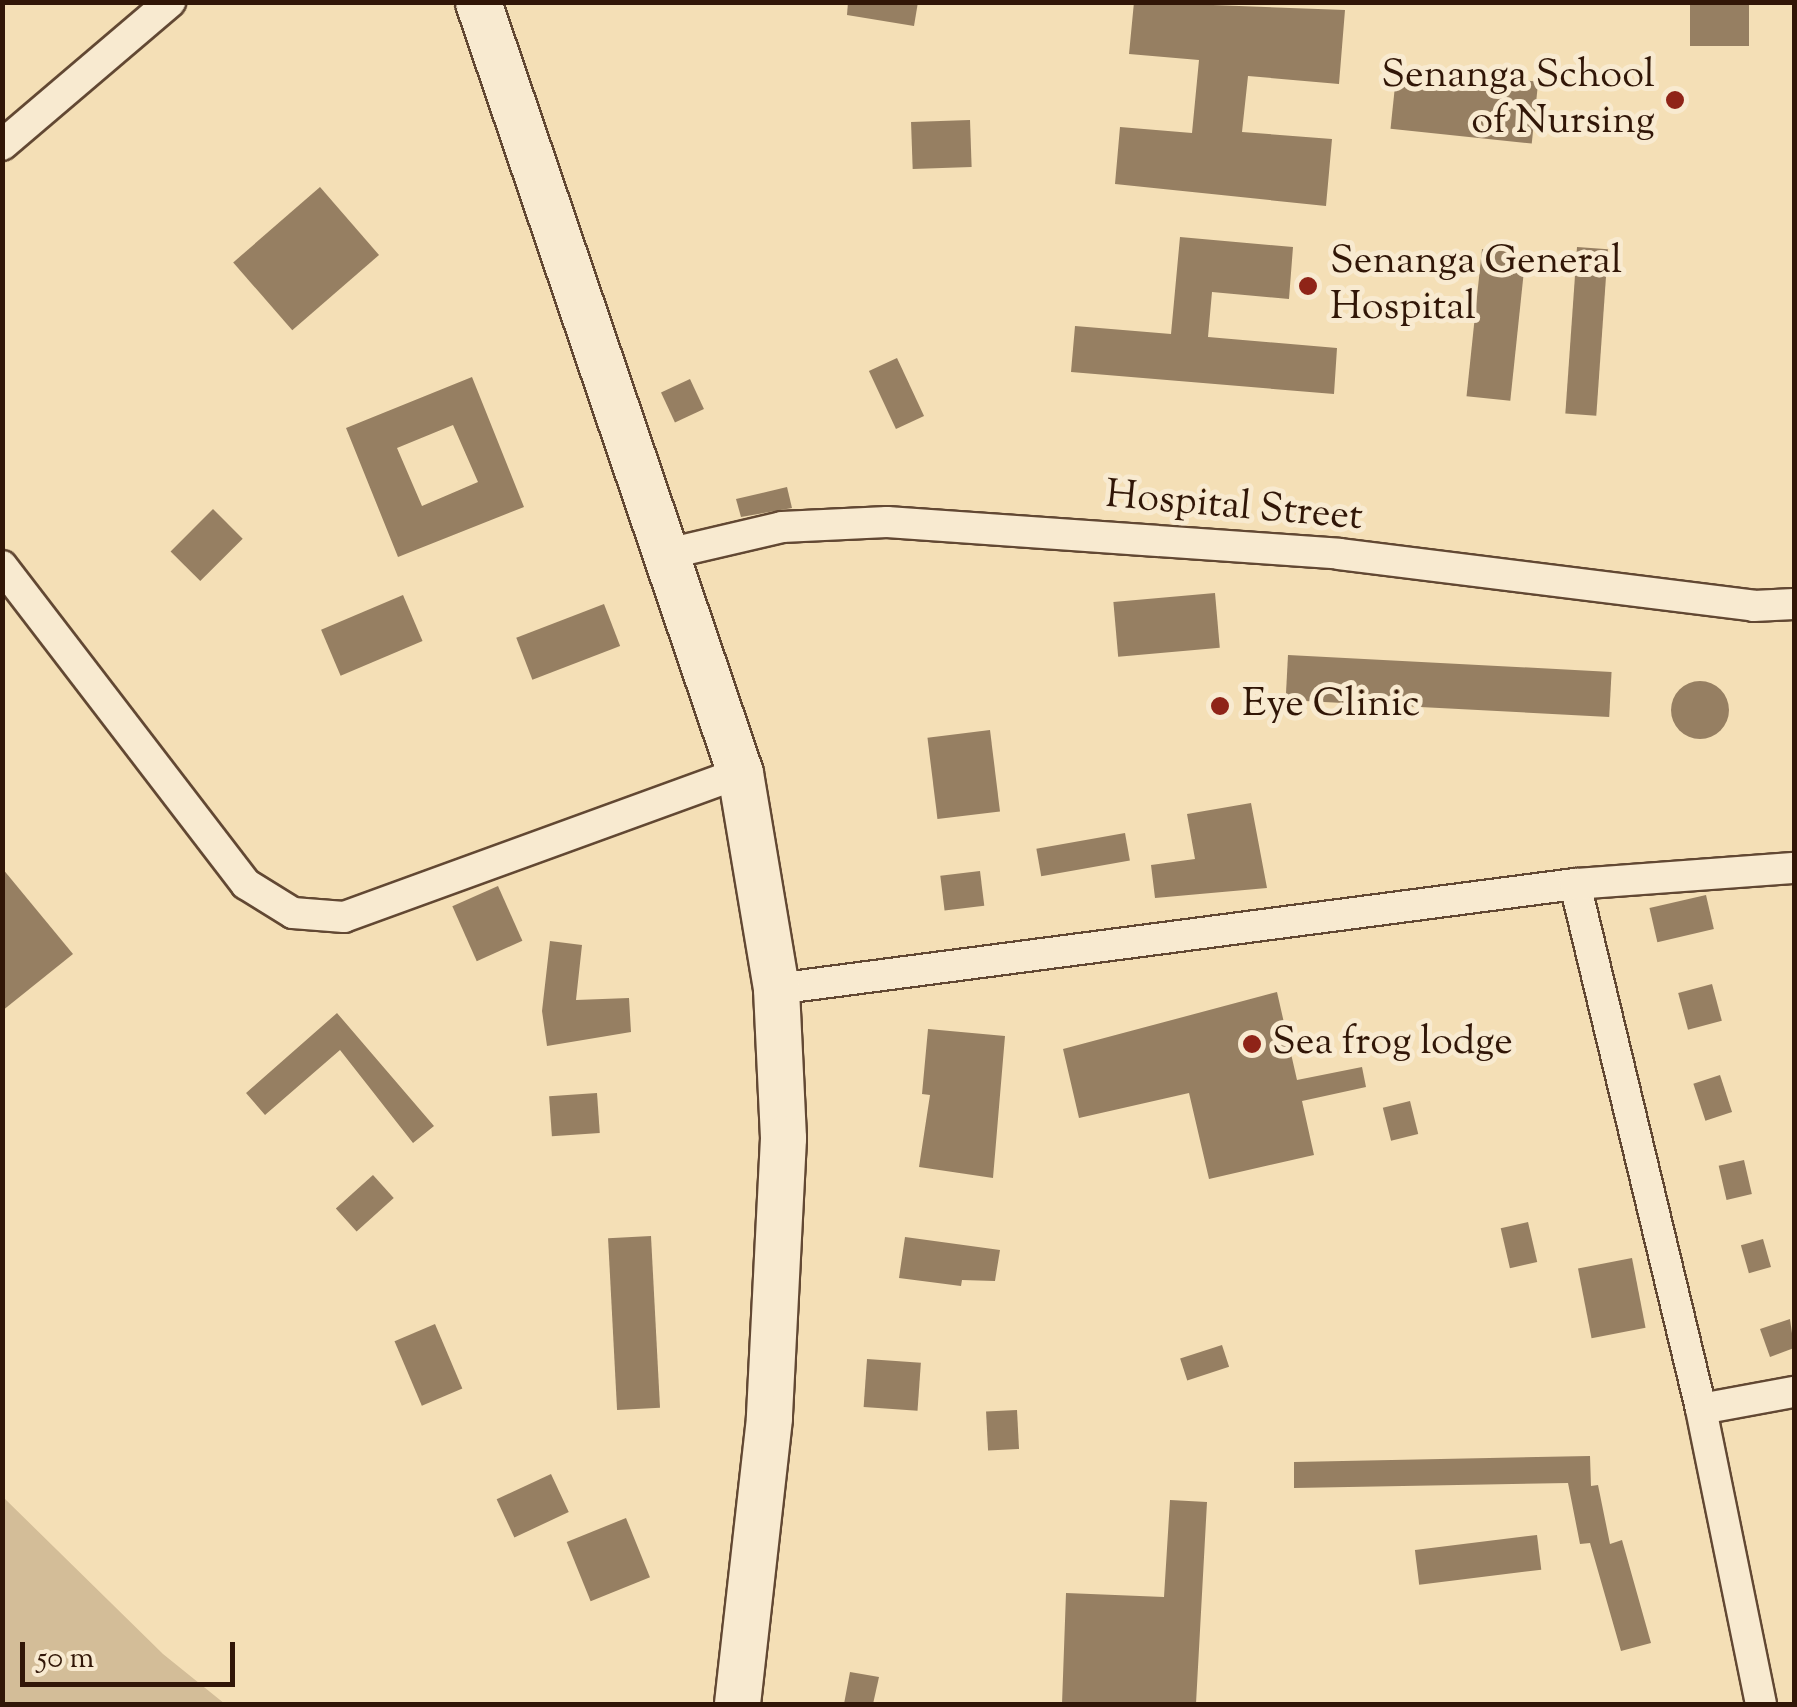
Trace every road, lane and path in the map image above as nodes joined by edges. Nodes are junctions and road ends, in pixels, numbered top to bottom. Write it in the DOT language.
graph roads {
  1 [pos="170,2"];
  2 [pos="478,2"];
  3 [pos="2,145"];
  4 [pos="668,554"];
  5 [pos="2,566"];
  6 [pos="1794,604"];
  7 [pos="740,773"];
  8 [pos="1794,868"];
  9 [pos="1574,884"];
  10 [pos="776,990"];
  11 [pos="1794,1392"];
  12 [pos="1701,1408"];
  13 [pos="737,1704"];
  14 [pos="1762,1704"];
  1 -- 3 [label="street"];
  2 -- 4 [label="street"];
  4 -- 6 [label="street, Hospital Street"];
  4 -- 7 [label="street"];
  5 -- 7 [label="street"];
  7 -- 10 [label="street"];
  8 -- 9 [label="street"];
  9 -- 10 [label="street"];
  9 -- 12 [label="street"];
  10 -- 13 [label="street"];
  11 -- 12 [label="street"];
  12 -- 14 [label="street"];
}
